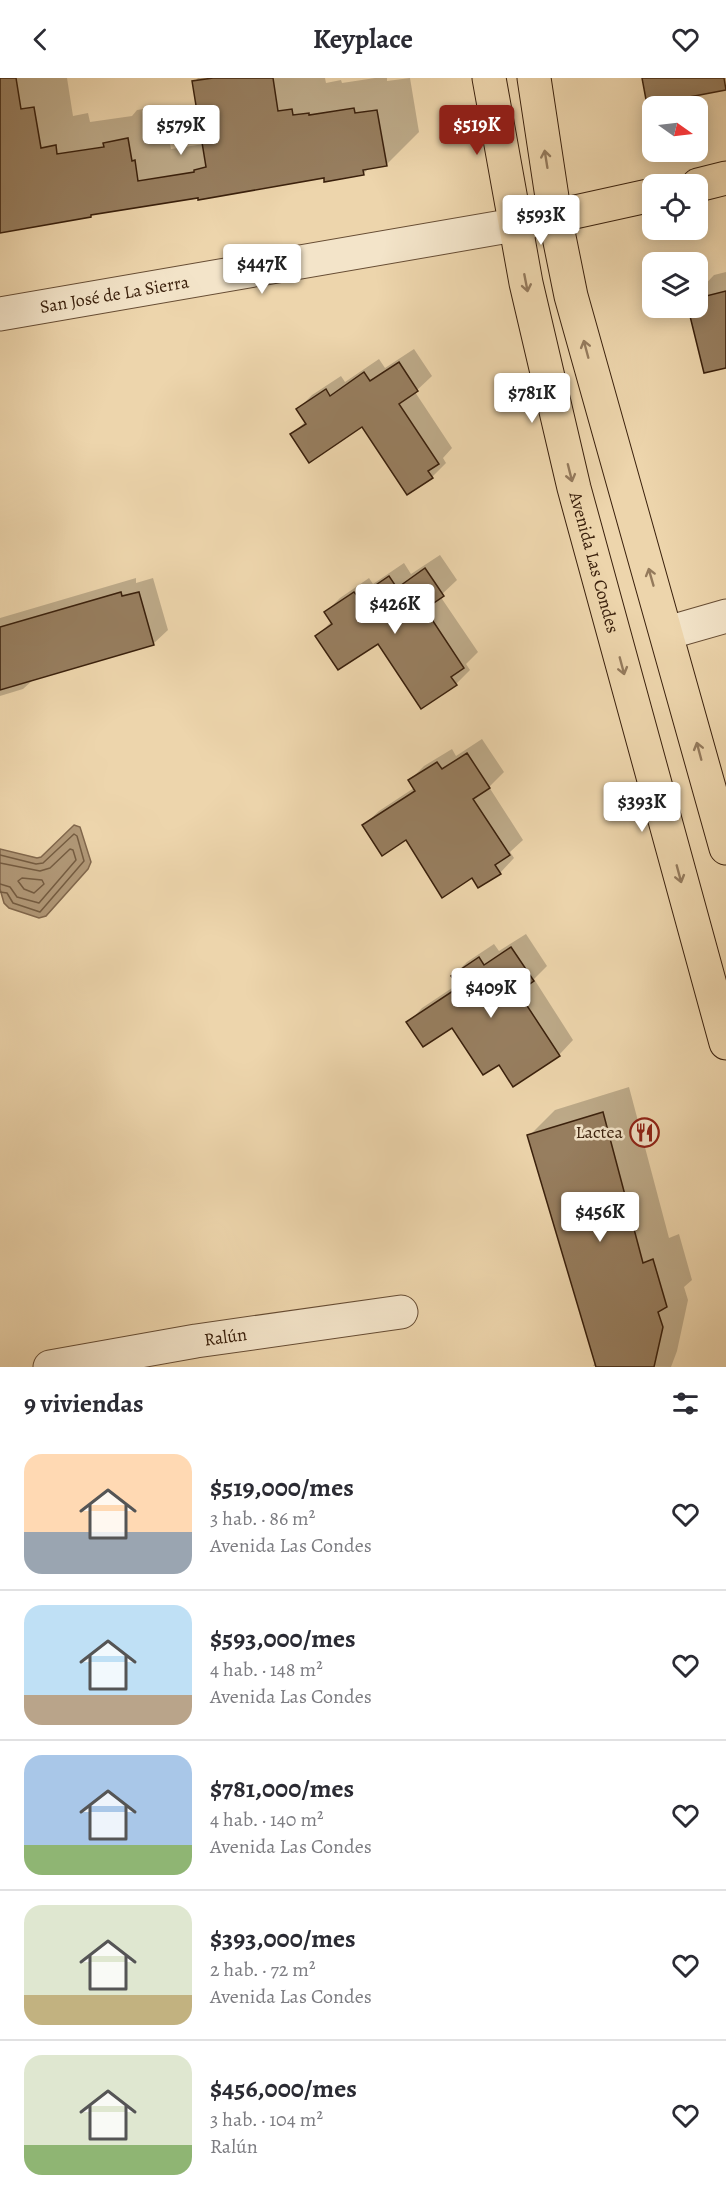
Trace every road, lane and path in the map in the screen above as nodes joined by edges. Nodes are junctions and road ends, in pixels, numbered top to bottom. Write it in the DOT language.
graph roads {
  1 [pos="489,78"];
  2 [pos="534,78"];
  3 [pos="726,178"];
  4 [pos="708,182"];
  5 [pos="642,197"];
  6 [pos="555,217"];
  7 [pos="515,225"];
  8 [pos="0,314"];
  9 [pos="726,616"];
  10 [pos="667,633"];
  11 [pos="726,848"];
  12 [pos="726,1043"];
  13 [pos="401,1312"];
  14 [pos="50,1367"];
  1 -- 7 [label="main road, Avenida Las Condes"];
  6 -- 2 [label="main road, one-way"];
  3 -- 4 [label="main road"];
  5 -- 6 [label="main road, San José de La Sierra"];
  6 -- 7 [label="main road, San José de La Sierra"];
  10 -- 6 [label="main road, one-way"];
  7 -- 8 [label="street, San José de La Sierra"];
  7 -- 12 [label="main road, Avenida Las Condes, one-way"];
  9 -- 10 [label="street"];
  11 -- 10 [label="main road, one-way"];
  13 -- 14 [label="street, Ralún"];
}
